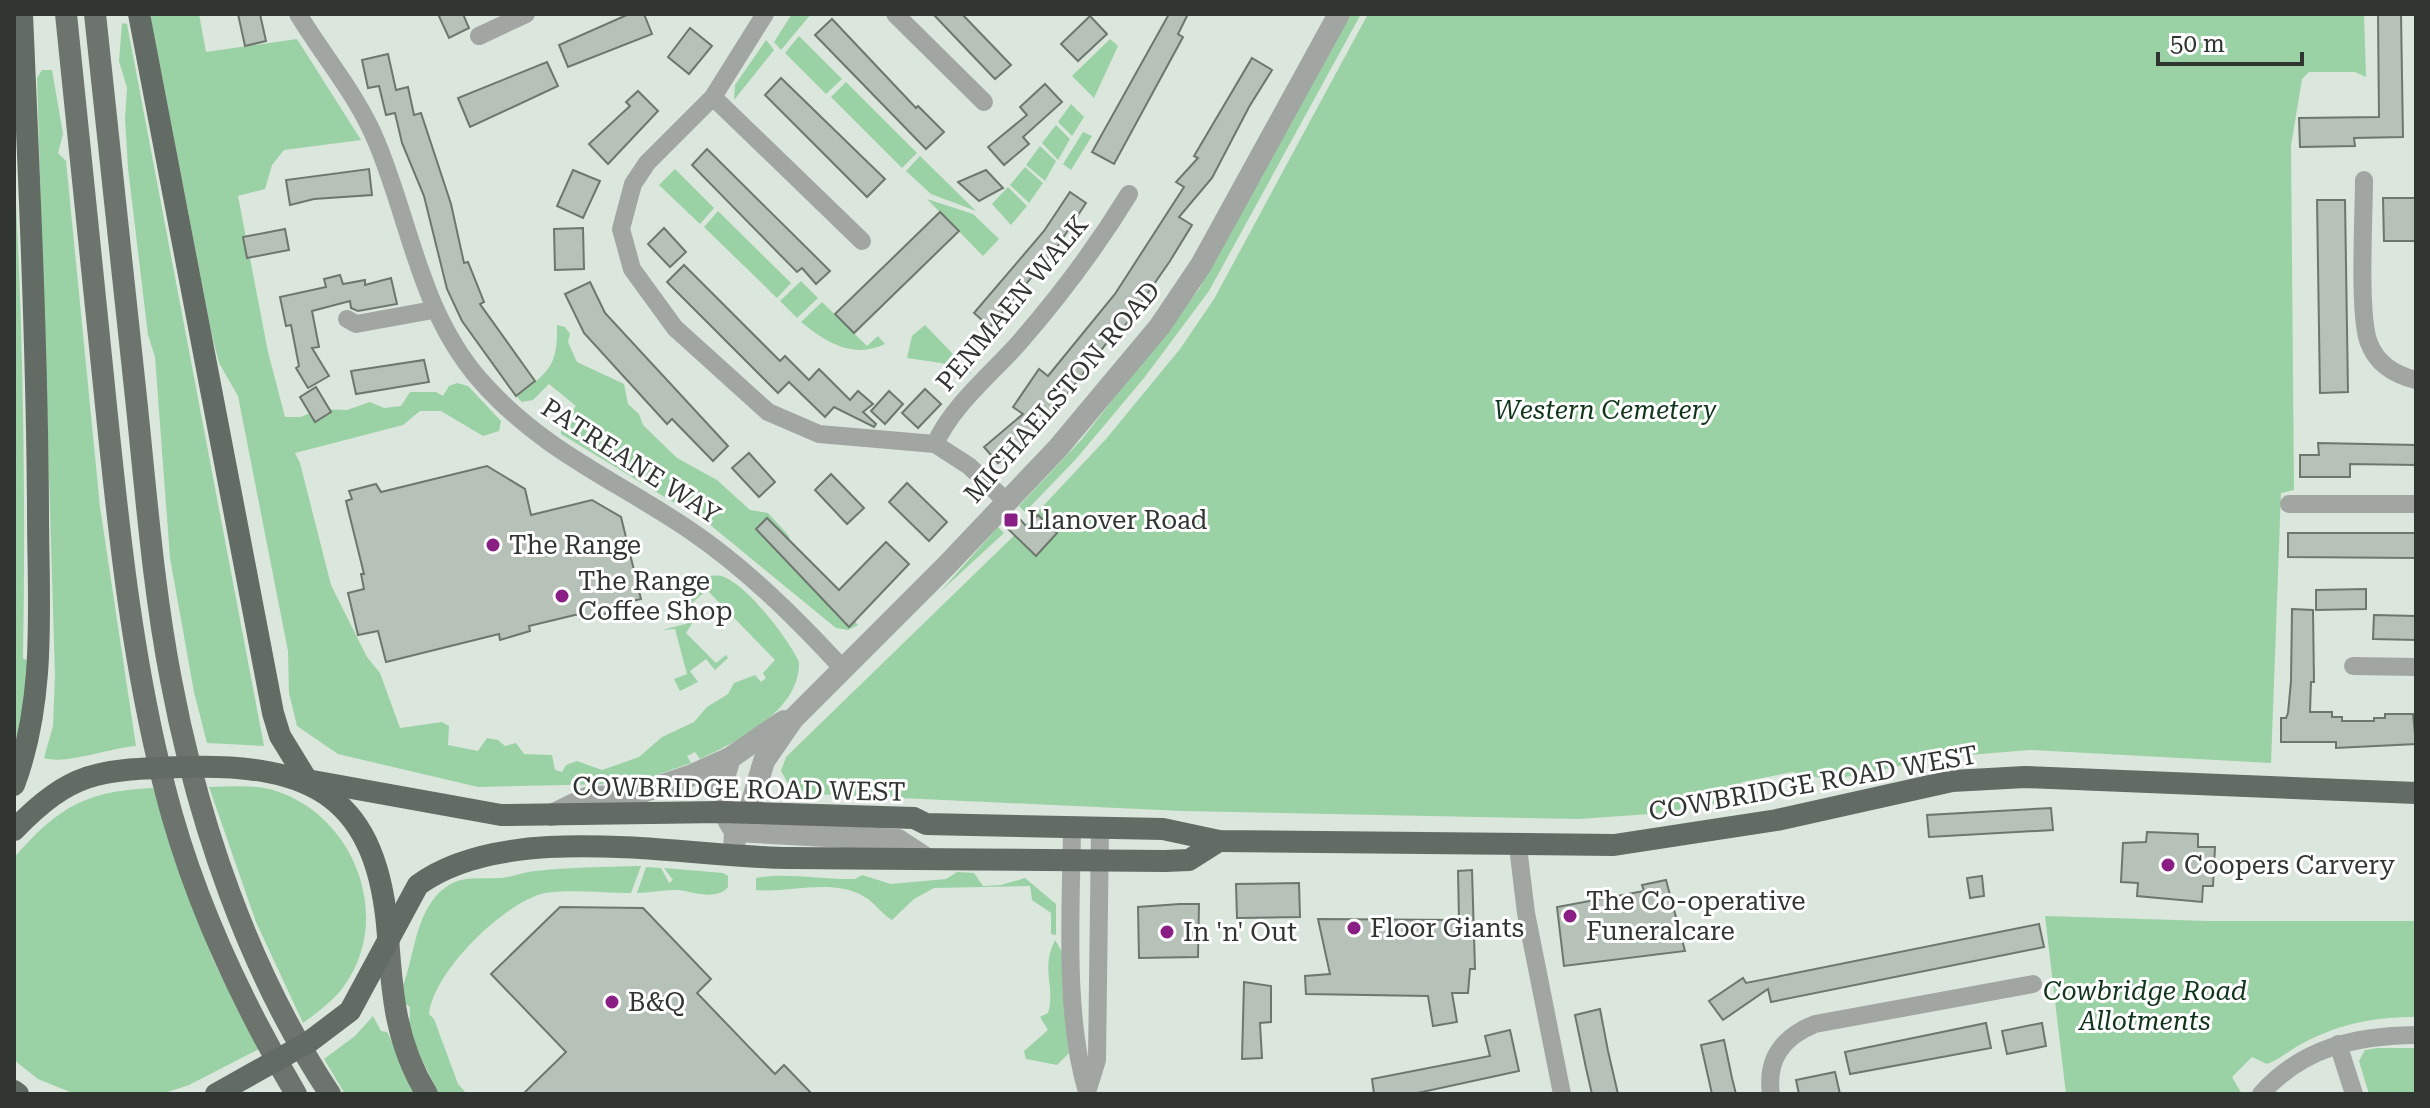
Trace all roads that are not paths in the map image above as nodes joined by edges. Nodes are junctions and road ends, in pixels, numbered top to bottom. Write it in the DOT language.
graph roads {
  1 [pos="22,14"];
  2 [pos="66,14"];
  3 [pos="95,14"];
  4 [pos="139,14"];
  5 [pos="298,14"];
  6 [pos="526,14"];
  7 [pos="765,14"];
  8 [pos="895,14"];
  9 [pos="1339,14"];
  10 [pos="503,19"];
  11 [pos="479,36"];
  12 [pos="713,97"];
  13 [pos="984,102"];
  14 [pos="2364,180"];
  15 [pos="1129,194"];
  16 [pos="862,241"];
  17 [pos="433,310"];
  18 [pos="347,319"];
  19 [pos="2416,380"];
  20 [pos="935,444"];
  21 [pos="1007,502"];
  22 [pos="2289,504"];
  23 [pos="2416,504"];
  24 [pos="2353,666"];
  25 [pos="2416,667"];
  26 [pos="844,670"];
  27 [pos="793,719"];
  28 [pos="730,758"];
  29 [pos="307,780"];
  30 [pos="14,785"];
  31 [pos="2416,793"];
  32 [pos="721,812"];
  33 [pos="749,812"];
  34 [pos="552,815"];
  35 [pos="1072,828"];
  36 [pos="1100,829"];
  37 [pos="14,830"];
  38 [pos="1219,841"];
  39 [pos="734,842"];
  40 [pos="1518,847"];
  41 [pos="1071,860"];
  42 [pos="1100,861"];
  43 [pos="388,937"];
  44 [pos="2033,984"];
  45 [pos="2416,1035"];
  46 [pos="2338,1044"];
  47 [pos="216,1094"];
  48 [pos="296,1094"];
  49 [pos="330,1094"];
  50 [pos="427,1094"];
  51 [pos="1562,1094"];
  52 [pos="1771,1094"];
  53 [pos="2261,1094"];
  54 [pos="2354,1094"];
  1 -- 30 [label="highway"];
  2 -- 48 [label="main road"];
  3 -- 49 [label="main road"];
  4 -- 29 [label="highway"];
  5 -- 17 [label="street, PATREANE WAY"];
  6 -- 10 [label="street"];
  7 -- 12 [label="street"];
  8 -- 13 [label="street"];
  9 -- 21 [label="street, MICHAELSTON ROAD"];
  10 -- 11 [label="street"];
  12 -- 16 [label="street"];
  12 -- 20 [label="street"];
  14 -- 19 [label="street"];
  15 -- 20 [label="street, PENMAEN WALK"];
  17 -- 18 [label="street"];
  17 -- 26 [label="street, PATREANE WAY"];
  20 -- 21 [label="street"];
  21 -- 26 [label="street, MICHAELSTON ROAD"];
  22 -- 23 [label="street"];
  24 -- 25 [label="street"];
  26 -- 27 [label="street, MICHAELSTON ROAD"];
  27 -- 28 [label="street, MICHAELSTON ROAD"];
  27 -- 33 [label="street, MICHAELSTON ROAD"];
  28 -- 32 [label="street"];
  28 -- 34 [label="street, MICHAELSTON ROAD"];
  29 -- 34 [label="highway, COWBRIDGE ROAD WEST"];
  29 -- 37 [label="highway, COWBRIDGE ROAD WEST"];
  29 -- 43 [label="highway"];
  31 -- 40 [label="highway, COWBRIDGE ROAD WEST"];
  32 -- 33 [label="highway, COWBRIDGE ROAD WEST"];
  32 -- 34 [label="highway, COWBRIDGE ROAD WEST"];
  32 -- 39 [label="street"];
  33 -- 35 [label="highway, COWBRIDGE ROAD WEST"];
  33 -- 39 [label="street, MICHAELSTON ROAD"];
  35 -- 36 [label="highway, COWBRIDGE ROAD WEST"];
  35 -- 41 [label="street"];
  36 -- 38 [label="highway, COWBRIDGE ROAD WEST"];
  36 -- 42 [label="street"];
  38 -- 40 [label="highway, COWBRIDGE ROAD WEST"];
  38 -- 42 [label="highway, COWBRIDGE ROAD WEST"];
  39 -- 41 [label="highway, COWBRIDGE ROAD WEST"];
  39 -- 43 [label="highway, COWBRIDGE ROAD WEST"];
  40 -- 51 [label="street"];
  41 -- 42 [label="highway, COWBRIDGE ROAD WEST"];
  41 -- 42 [label="street"];
  43 -- 47 [label="highway, COWBRIDGE ROAD WEST"];
  43 -- 50 [label="main road"];
  44 -- 52 [label="street"];
  45 -- 46 [label="street"];
  46 -- 53 [label="street"];
  46 -- 54 [label="street"];
}
